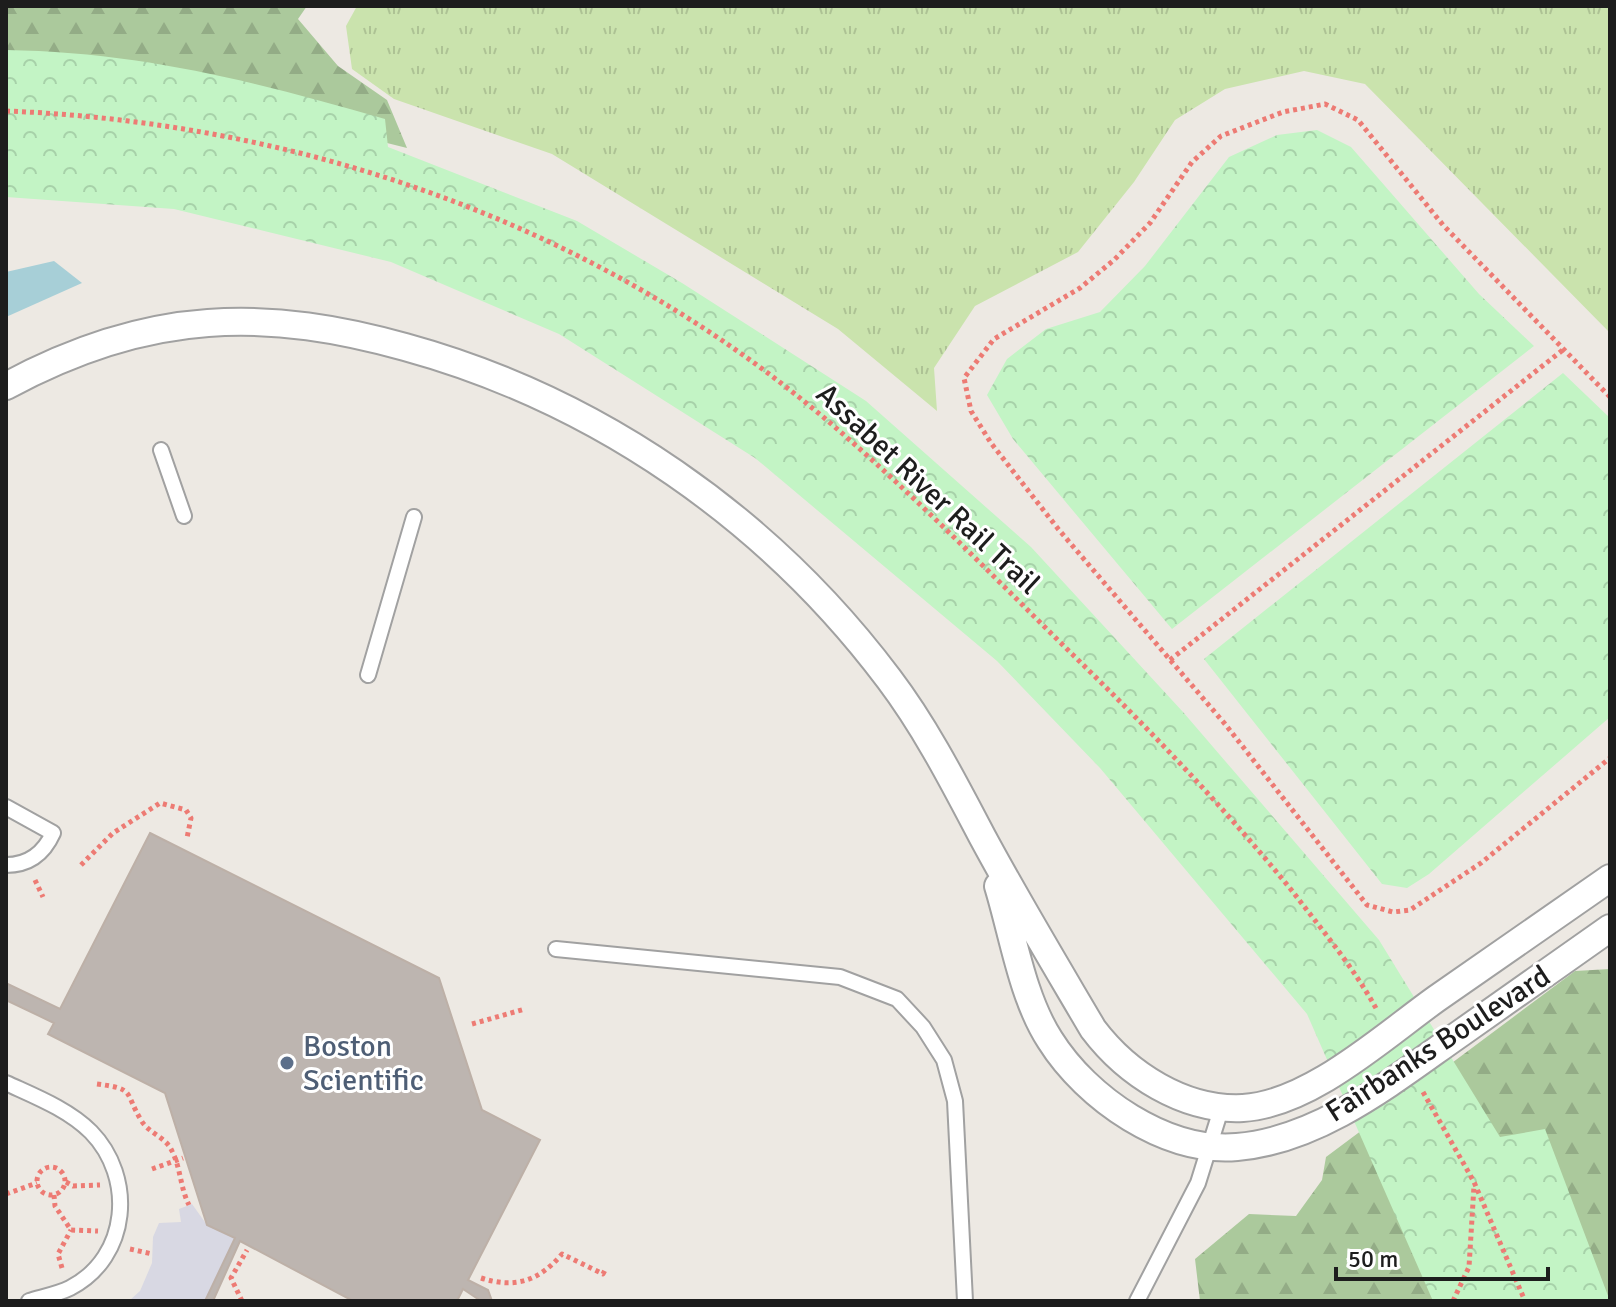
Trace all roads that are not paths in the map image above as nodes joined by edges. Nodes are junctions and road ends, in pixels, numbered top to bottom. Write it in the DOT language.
graph roads {
  1 [pos="6,386"];
  2 [pos="161,450"];
  3 [pos="184,516"];
  4 [pos="414,517"];
  5 [pos="368,675"];
  6 [pos="6,807"];
  7 [pos="985,840"];
  8 [pos="6,865"];
  9 [pos="1610,878"];
  10 [pos="1610,928"];
  11 [pos="556,949"];
  12 [pos="6,1083"];
  13 [pos="1222,1106"];
  14 [pos="1211,1147"];
  15 [pos="29,1301"];
  16 [pos="965,1301"];
  17 [pos="1137,1301"];
  1 -- 7 [label="street"];
  2 -- 3 [label="lane"];
  4 -- 5 [label="lane"];
  6 -- 8 [label="lane"];
  7 -- 13 [label="street, Fairbanks Boulevard"];
  7 -- 14 [label="street, Fairbanks Boulevard"];
  9 -- 13 [label="street, Fairbanks Boulevard"];
  10 -- 14 [label="street, Fairbanks Boulevard"];
  11 -- 16 [label="lane"];
  12 -- 15 [label="lane"];
  13 -- 14 [label="lane"];
  14 -- 17 [label="lane"];
}
